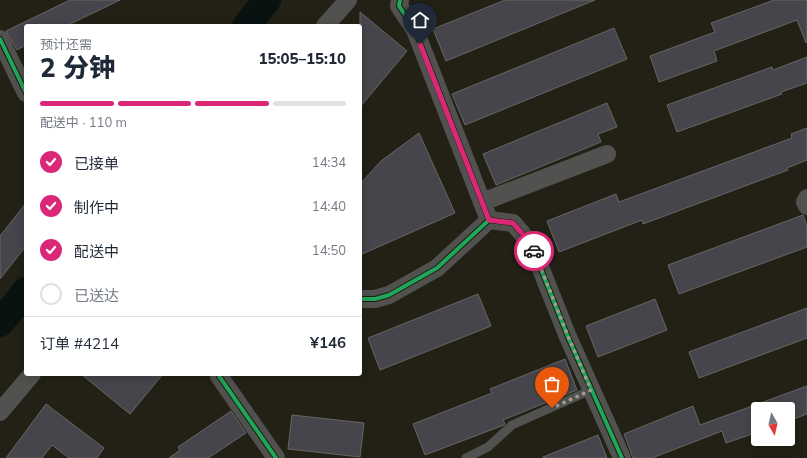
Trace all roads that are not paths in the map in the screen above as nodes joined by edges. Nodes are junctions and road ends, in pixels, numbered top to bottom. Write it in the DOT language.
graph roads {
  1 [pos="348,0"];
  2 [pos="400,0"];
  3 [pos="327,24"];
  4 [pos="0,39"];
  5 [pos="24,89"];
  6 [pos="608,154"];
  7 [pos="807,198"];
  8 [pos="482,202"];
  9 [pos="807,206"];
  10 [pos="489,220"];
  11 [pos="362,299"];
  12 [pos="30,376"];
  13 [pos="219,376"];
  14 [pos="591,390"];
  15 [pos="0,412"];
  16 [pos="276,458"];
  17 [pos="466,458"];
  18 [pos="622,458"];
  1 -- 3 [label="street"];
  2 -- 8 [label="street"];
  4 -- 5 [label="street"];
  6 -- 8 [label="street"];
  7 -- 9 [label="street"];
  8 -- 10 [label="street"];
  10 -- 11 [label="street"];
  10 -- 14 [label="street"];
  12 -- 15 [label="street"];
  13 -- 16 [label="street"];
  14 -- 17 [label="lane"];
  14 -- 18 [label="street"];
}
